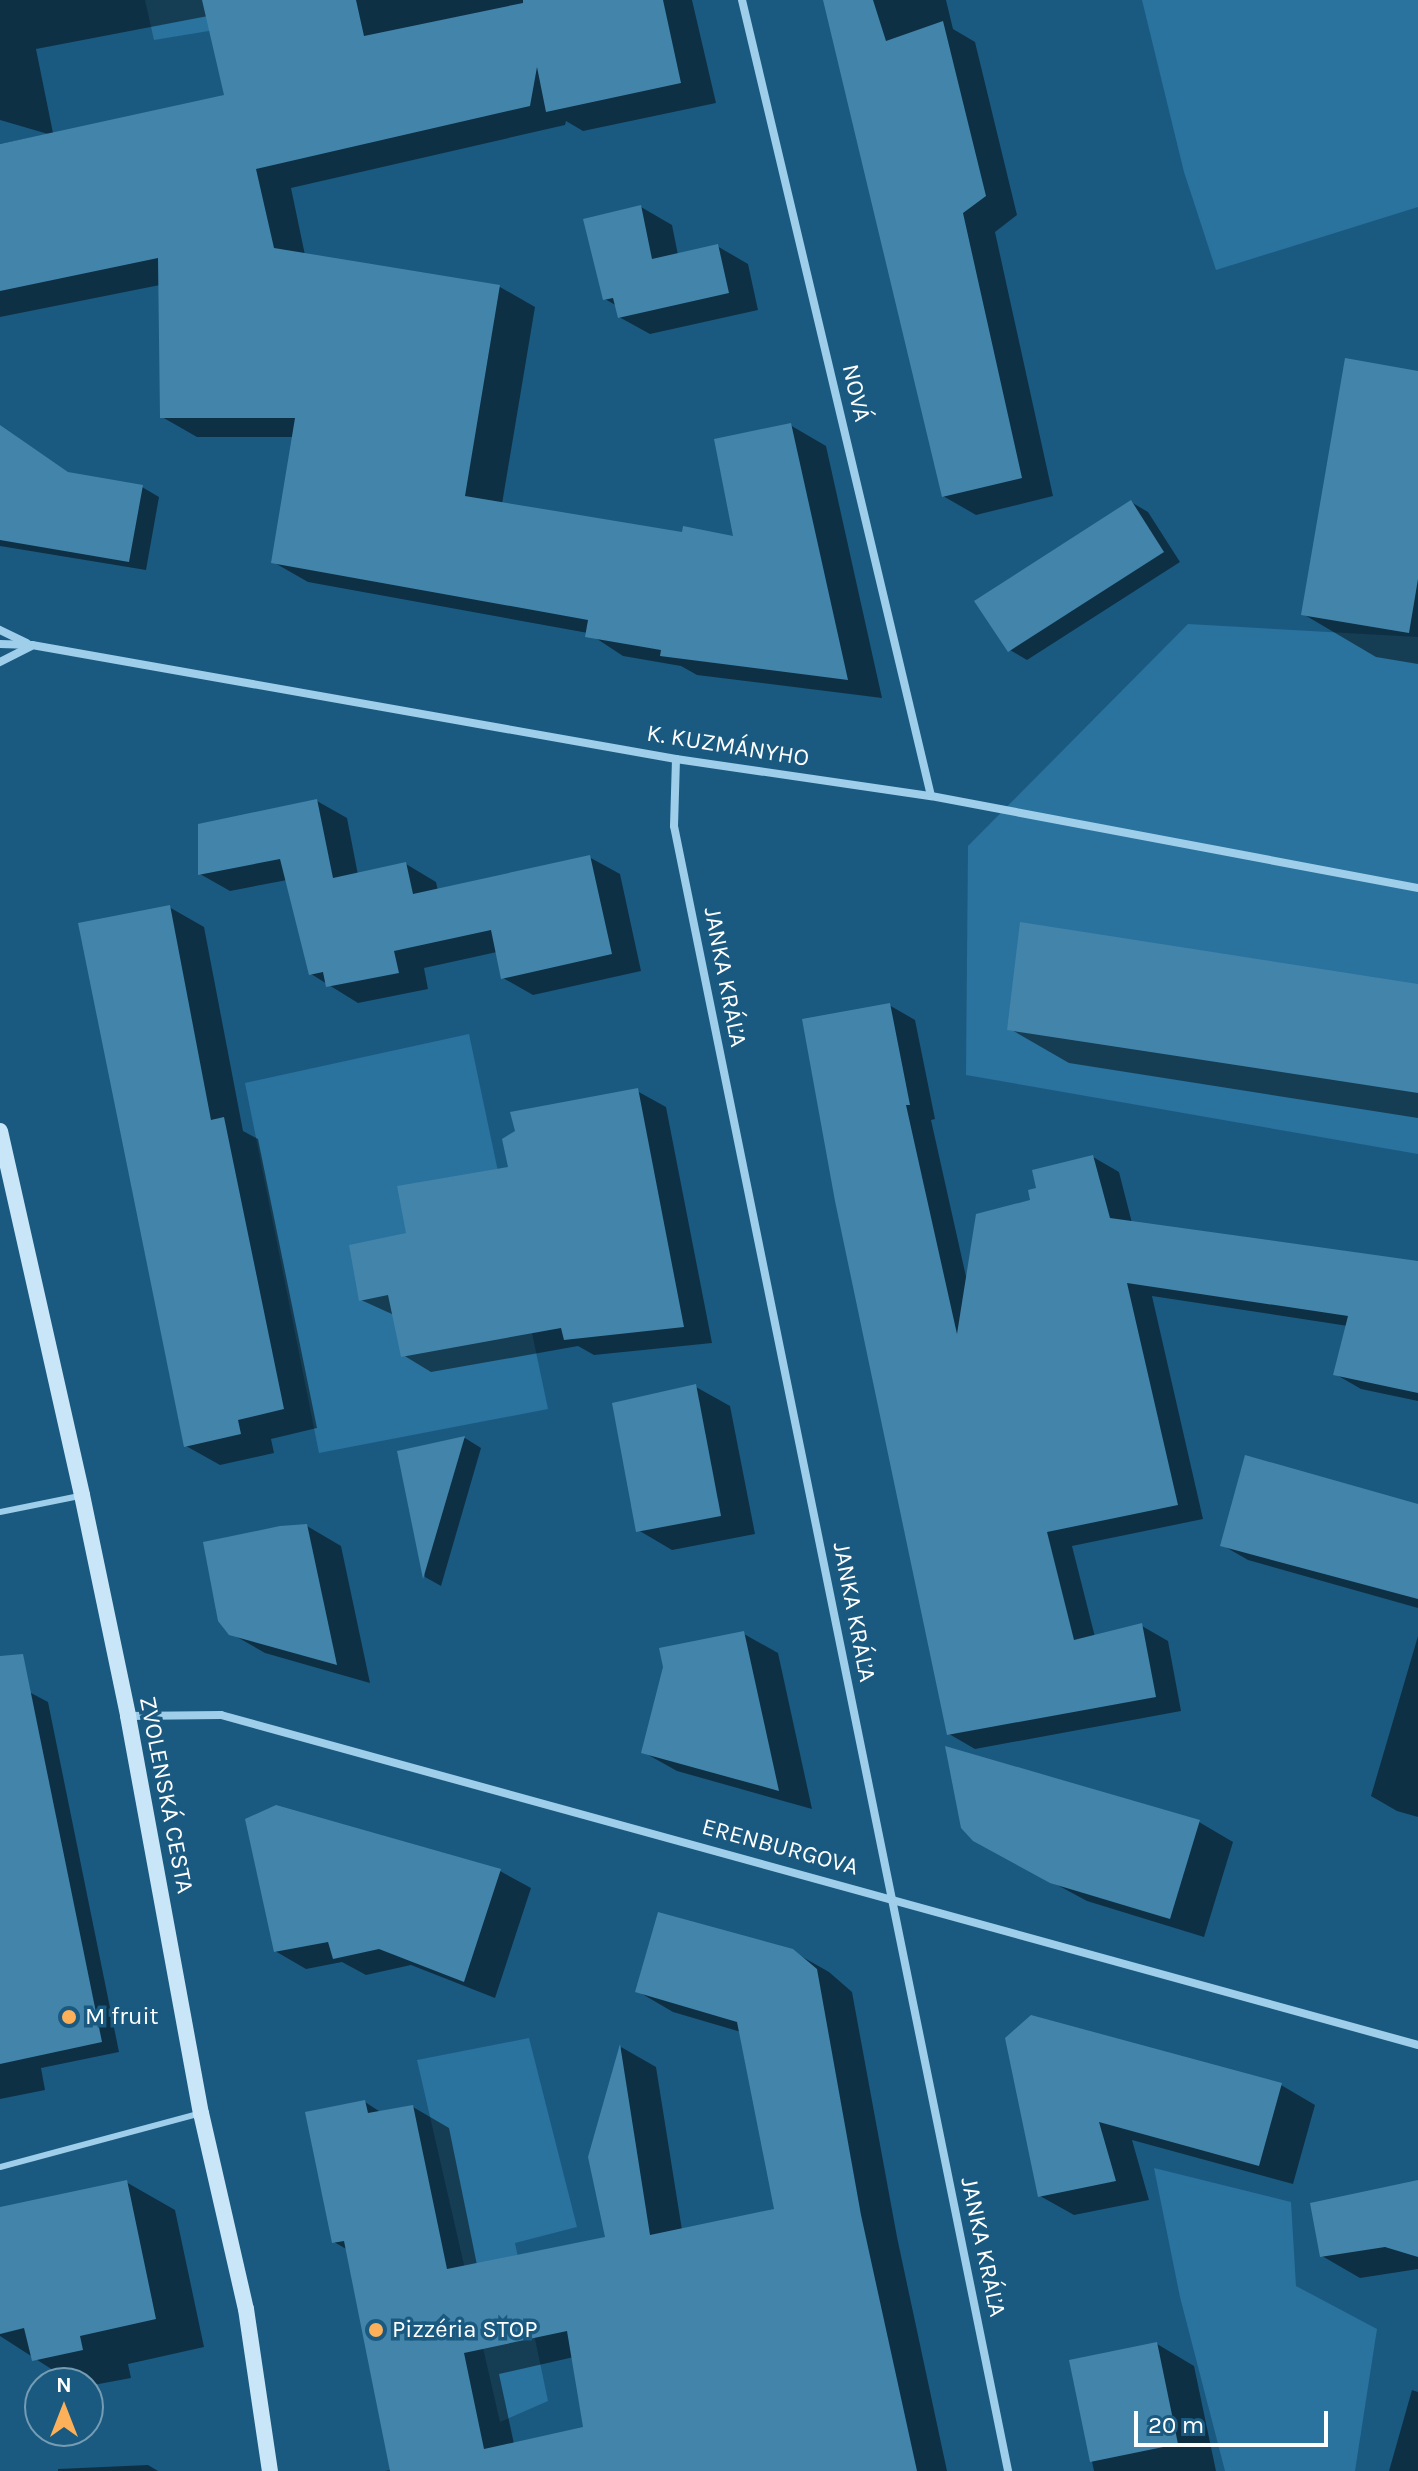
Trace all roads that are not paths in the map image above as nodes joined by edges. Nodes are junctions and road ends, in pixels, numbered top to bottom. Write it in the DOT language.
graph roads {
  1 [pos="742,0"];
  2 [pos="0,630"];
  3 [pos="0,644"];
  4 [pos="32,645"];
  5 [pos="0,662"];
  6 [pos="676,759"];
  7 [pos="931,796"];
  8 [pos="1418,888"];
  9 [pos="0,1131"];
  10 [pos="82,1495"];
  11 [pos="0,1512"];
  12 [pos="128,1716"];
  13 [pos="891,1898"];
  14 [pos="1418,2045"];
  15 [pos="201,2113"];
  16 [pos="0,2167"];
  17 [pos="270,2471"];
  18 [pos="1008,2471"];
  1 -- 7 [label="street, NOVÁ"];
  2 -- 4 [label="street, K. KUZMÁNYHO"];
  3 -- 4 [label="street, K. KUZMÁNYHO"];
  4 -- 5 [label="street"];
  4 -- 6 [label="street, K. KUZMÁNYHO"];
  6 -- 7 [label="street, K. KUZMÁNYHO"];
  6 -- 13 [label="street, JANKA KRÁĽA"];
  7 -- 8 [label="street, K. KUZMÁNYHO"];
  9 -- 10 [label="street, ZVOLENSKÁ CESTA"];
  10 -- 11 [label="lane"];
  10 -- 12 [label="street, ZVOLENSKÁ CESTA"];
  12 -- 13 [label="street, ERENBURGOVA"];
  12 -- 15 [label="street, ZVOLENSKÁ CESTA"];
  13 -- 14 [label="street, ERENBURGOVA"];
  13 -- 18 [label="street, JANKA KRÁĽA"];
  15 -- 16 [label="lane"];
  15 -- 17 [label="street, ZVOLENSKÁ CESTA"];
}
